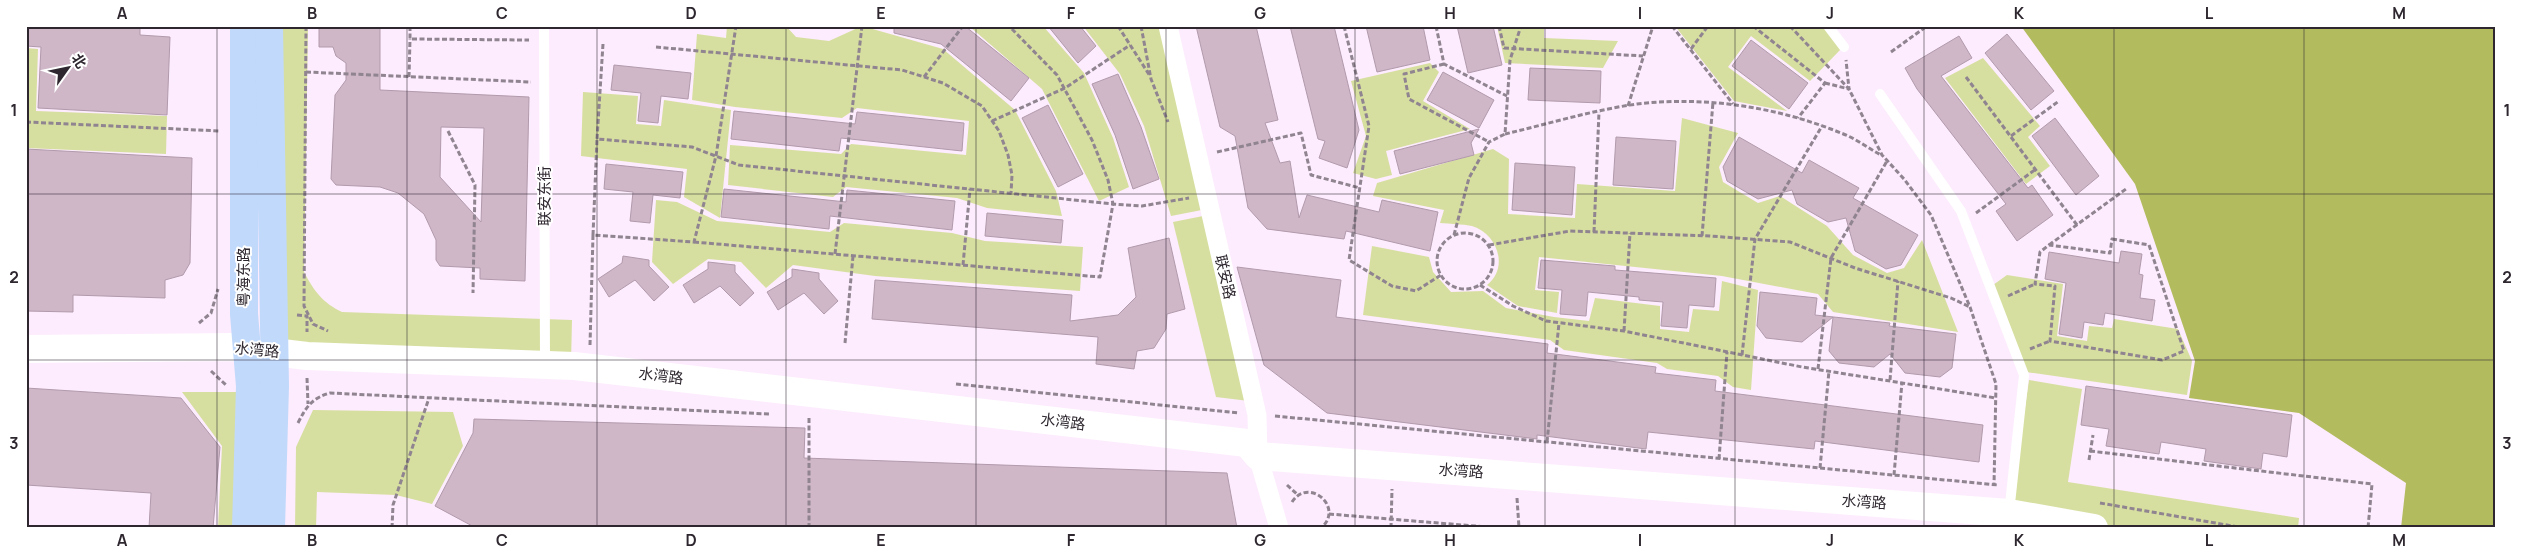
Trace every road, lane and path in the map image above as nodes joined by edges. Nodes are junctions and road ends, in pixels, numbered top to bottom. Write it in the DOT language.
graph roads {
  1 [pos="244,26"];
  2 [pos="269,26"];
  3 [pos="306,26"];
  4 [pos="410,26"];
  5 [pos="544,26"];
  6 [pos="736,26"];
  7 [pos="862,26"];
  8 [pos="962,26"];
  9 [pos="1009,26"];
  10 [pos="1118,26"];
  11 [pos="1168,26"];
  12 [pos="1344,26"];
  13 [pos="1436,26"];
  14 [pos="1499,26"];
  15 [pos="1521,26"];
  16 [pos="1653,26"];
  17 [pos="1672,26"];
  18 [pos="1708,26"];
  19 [pos="1753,26"];
  20 [pos="1790,26"];
  21 [pos="1828,26"];
  22 [pos="1927,26"];
  23 [pos="410,39"];
  24 [pos="544,40"];
  25 [pos="604,44"];
  26 [pos="1130,45"];
  27 [pos="656,47"];
  28 [pos="1844,47"];
  29 [pos="1691,49"];
  30 [pos="1513,50"];
  31 [pos="1891,52"];
  32 [pos="733,54"];
  33 [pos="1644,56"];
  34 [pos="1444,64"];
  35 [pos="858,66"];
  36 [pos="306,72"];
  37 [pos="410,77"];
  38 [pos="924,77"];
  39 [pos="1966,77"];
  40 [pos="1151,78"];
  41 [pos="544,82"];
  42 [pos="1825,83"];
  43 [pos="1065,88"];
  44 [pos="1849,89"];
  45 [pos="1880,94"];
  46 [pos="1507,97"];
  47 [pos="2059,101"];
  48 [pos="1713,102"];
  49 [pos="1733,104"];
  50 [pos="1628,106"];
  51 [pos="1599,112"];
  52 [pos="1798,118"];
  53 [pos="220,121"];
  54 [pos="992,121"];
  55 [pos="26,122"];
  56 [pos="1822,126"];
  57 [pos="220,131"];
  58 [pos="448,131"];
  59 [pos="1504,134"];
  60 [pos="2011,136"];
  61 [pos="596,139"];
  62 [pos="220,140"];
  63 [pos="1490,142"];
  64 [pos="1882,155"];
  65 [pos="716,156"];
  66 [pos="1198,157"];
  67 [pos="1887,161"];
  68 [pos="2036,169"];
  69 [pos="846,176"];
  70 [pos="1360,188"];
  71 [pos="970,189"];
  72 [pos="2126,189"];
  73 [pos="1011,193"];
  74 [pos="1190,198"];
  75 [pos="1113,204"];
  76 [pos="1965,222"];
  77 [pos="2077,225"];
  78 [pos="1594,232"];
  79 [pos="1630,233"];
  80 [pos="1454,234"];
  81 [pos="593,235"];
  82 [pos="1702,236"];
  83 [pos="1756,240"];
  84 [pos="694,242"];
  85 [pos="1489,245"];
  86 [pos="2049,245"];
  87 [pos="835,254"];
  88 [pos="853,256"];
  89 [pos="1831,258"];
  90 [pos="963,265"];
  91 [pos="1441,275"];
  92 [pos="1898,281"];
  93 [pos="219,283"];
  94 [pos="2035,284"];
  95 [pos="1480,285"];
  96 [pos="473,292"];
  97 [pos="1996,302"];
  98 [pos="1970,307"];
  99 [pos="1559,323"];
  100 [pos="192,326"];
  101 [pos="1624,331"];
  102 [pos="335,334"];
  103 [pos="2050,341"];
  104 [pos="845,343"];
  105 [pos="247,348"];
  106 [pos="26,349"];
  107 [pos="275,351"];
  108 [pos="590,352"];
  109 [pos="1727,352"];
  110 [pos="1742,355"];
  111 [pos="2016,355"];
  112 [pos="545,365"];
  113 [pos="206,368"];
  114 [pos="1818,369"];
  115 [pos="1829,371"];
  116 [pos="1890,380"];
  117 [pos="1902,382"];
  118 [pos="955,384"];
  119 [pos="230,391"];
  120 [pos="429,398"];
  121 [pos="1996,398"];
  122 [pos="770,414"];
  123 [pos="1256,415"];
  124 [pos="800,416"];
  125 [pos="809,416"];
  126 [pos="819,417"];
  127 [pos="296,432"];
  128 [pos="2093,435"];
  129 [pos="1548,442"];
  130 [pos="2090,451"];
  131 [pos="1258,456"];
  132 [pos="1719,459"];
  133 [pos="2089,460"];
  134 [pos="1820,468"];
  135 [pos="1894,475"];
  136 [pos="1392,481"];
  137 [pos="1994,484"];
  138 [pos="1517,491"];
  139 [pos="1290,505"];
  140 [pos="2006,510"];
  141 [pos="1329,514"];
  142 [pos="2094,515"];
  143 [pos="1391,519"];
  144 [pos="246,528"];
  145 [pos="270,528"];
  146 [pos="392,528"];
  147 [pos="809,528"];
  148 [pos="1279,528"];
  149 [pos="1321,528"];
  150 [pos="1391,528"];
  151 [pos="1499,528"];
  152 [pos="1518,528"];
  153 [pos="2244,528"];
  154 [pos="2368,528"];
  1 -- 105 [label="main road, 粤海东路"];
  2 -- 107 [label="main road, 粤海东路"];
  3 -- 36 [label="path"];
  4 -- 23 [label="path"];
  5 -- 24 [label="lane, 联安东街"];
  6 -- 32 [label="path"];
  7 -- 35 [label="path"];
  8 -- 38 [label="path"];
  9 -- 43 [label="path"];
  10 -- 26 [label="path"];
  11 -- 66 [label="street, 联安路"];
  12 -- 70 [label="path"];
  13 -- 34 [label="path"];
  14 -- 30 [label="path"];
  15 -- 30 [label="path"];
  16 -- 33 [label="path"];
  17 -- 29 [label="path"];
  18 -- 29 [label="path"];
  19 -- 42 [label="path"];
  20 -- 44 [label="path"];
  21 -- 28 [label="lane"];
  22 -- 31 [label="path"];
  23 -- 24 [label="path"];
  23 -- 37 [label="path"];
  24 -- 41 [label="lane, 联安东街"];
  25 -- 61 [label="path"];
  26 -- 40 [label="path"];
  26 -- 43 [label="path"];
  27 -- 32 [label="path"];
  28 -- 44 [label="path"];
  29 -- 49 [label="path"];
  30 -- 33 [label="path"];
  30 -- 46 [label="path"];
  32 -- 35 [label="path"];
  32 -- 65 [label="path"];
  33 -- 50 [label="path"];
  34 -- 46 [label="path"];
  34 -- 63 [label="path"];
  35 -- 38 [label="path"];
  35 -- 69 [label="path"];
  36 -- 37 [label="path"];
  36 -- 102 [label="path"];
  37 -- 41 [label="path"];
  38 -- 54 [label="path"];
  39 -- 60 [label="path"];
  41 -- 112 [label="lane, 联安东街"];
  42 -- 44 [label="path"];
  42 -- 52 [label="path"];
  43 -- 54 [label="path"];
  43 -- 75 [label="path"];
  44 -- 64 [label="path"];
  45 -- 76 [label="lane"];
  46 -- 59 [label="path"];
  47 -- 60 [label="path"];
  48 -- 49 [label="path"];
  48 -- 50 [label="path"];
  48 -- 82 [label="path"];
  49 -- 52 [label="path"];
  50 -- 51 [label="path"];
  51 -- 59 [label="path"];
  51 -- 78 [label="path"];
  52 -- 56 [label="path"];
  53 -- 57 [label="path"];
  54 -- 73 [label="path"];
  55 -- 57 [label="path"];
  56 -- 64 [label="path"];
  56 -- 83 [label="path"];
  57 -- 62 [label="path"];
  58 -- 96 [label="path"];
  59 -- 63 [label="path"];
  60 -- 68 [label="path"];
  61 -- 65 [label="path"];
  61 -- 81 [label="path"];
  63 -- 80 [label="path"];
  64 -- 67 [label="path"];
  65 -- 69 [label="path"];
  65 -- 84 [label="path"];
  66 -- 70 [label="path"];
  66 -- 123 [label="street, 联安路"];
  67 -- 89 [label="path"];
  67 -- 98 [label="path"];
  68 -- 76 [label="path"];
  68 -- 77 [label="path"];
  69 -- 71 [label="path"];
  69 -- 87 [label="path"];
  70 -- 91 [label="path"];
  71 -- 73 [label="path"];
  71 -- 90 [label="path"];
  72 -- 77 [label="path"];
  73 -- 75 [label="path"];
  74 -- 75 [label="path"];
  75 -- 90 [label="path"];
  76 -- 97 [label="lane"];
  77 -- 86 [label="path"];
  78 -- 79 [label="path"];
  78 -- 85 [label="path"];
  79 -- 82 [label="path"];
  79 -- 101 [label="path"];
  80 -- 85 [label="path"];
  80 -- 91 [label="path"];
  81 -- 84 [label="path"];
  81 -- 108 [label="path"];
  82 -- 83 [label="path"];
  83 -- 89 [label="path"];
  83 -- 110 [label="path"];
  84 -- 87 [label="path"];
  85 -- 95 [label="path"];
  86 -- 94 [label="path"];
  86 -- 103 [label="path"];
  87 -- 88 [label="path"];
  88 -- 90 [label="path"];
  88 -- 104 [label="path"];
  89 -- 92 [label="path"];
  89 -- 114 [label="path"];
  91 -- 95 [label="path"];
  92 -- 98 [label="path"];
  92 -- 116 [label="path"];
  93 -- 100 [label="path"];
  94 -- 97 [label="path"];
  94 -- 103 [label="path"];
  95 -- 99 [label="path"];
  97 -- 111 [label="lane"];
  98 -- 121 [label="path"];
  99 -- 101 [label="path"];
  99 -- 129 [label="path"];
  101 -- 109 [label="path"];
  103 -- 111 [label="path"];
  105 -- 106 [label="street, 水湾路"];
  105 -- 107 [label="street, 水湾路"];
  105 -- 144 [label="main road, 粤海东路"];
  107 -- 112 [label="street, 水湾路"];
  107 -- 145 [label="main road, 粤海东路"];
  108 -- 112 [label="street, 水湾路"];
  108 -- 131 [label="street, 水湾路"];
  109 -- 110 [label="path"];
  109 -- 132 [label="path"];
  110 -- 114 [label="path"];
  111 -- 140 [label="lane"];
  113 -- 119 [label="path"];
  114 -- 115 [label="path"];
  115 -- 116 [label="path"];
  115 -- 134 [label="path"];
  116 -- 117 [label="path"];
  117 -- 121 [label="path"];
  117 -- 135 [label="path"];
  118 -- 123 [label="path"];
  120 -- 122 [label="path"];
  120 -- 127 [label="path"];
  120 -- 146 [label="path"];
  121 -- 137 [label="path"];
  123 -- 129 [label="path"];
  123 -- 131 [label="street, 联安路"];
  124 -- 125 [label="path"];
  125 -- 126 [label="path"];
  125 -- 147 [label="path"];
  128 -- 130 [label="path"];
  129 -- 132 [label="path"];
  130 -- 133 [label="path"];
  130 -- 154 [label="path"];
  131 -- 140 [label="street, 水湾路"];
  131 -- 148 [label="street, 联安路"];
  132 -- 134 [label="path"];
  134 -- 135 [label="path"];
  135 -- 137 [label="path"];
  136 -- 143 [label="path"];
  137 -- 140 [label="path"];
  137 -- 140 [label="path"];
  138 -- 152 [label="path"];
  139 -- 141 [label="path"];
  140 -- 142 [label="street, 水湾路"];
  141 -- 143 [label="path"];
  141 -- 149 [label="path"];
  142 -- 153 [label="path"];
  143 -- 150 [label="path"];
  143 -- 151 [label="path"];
}
